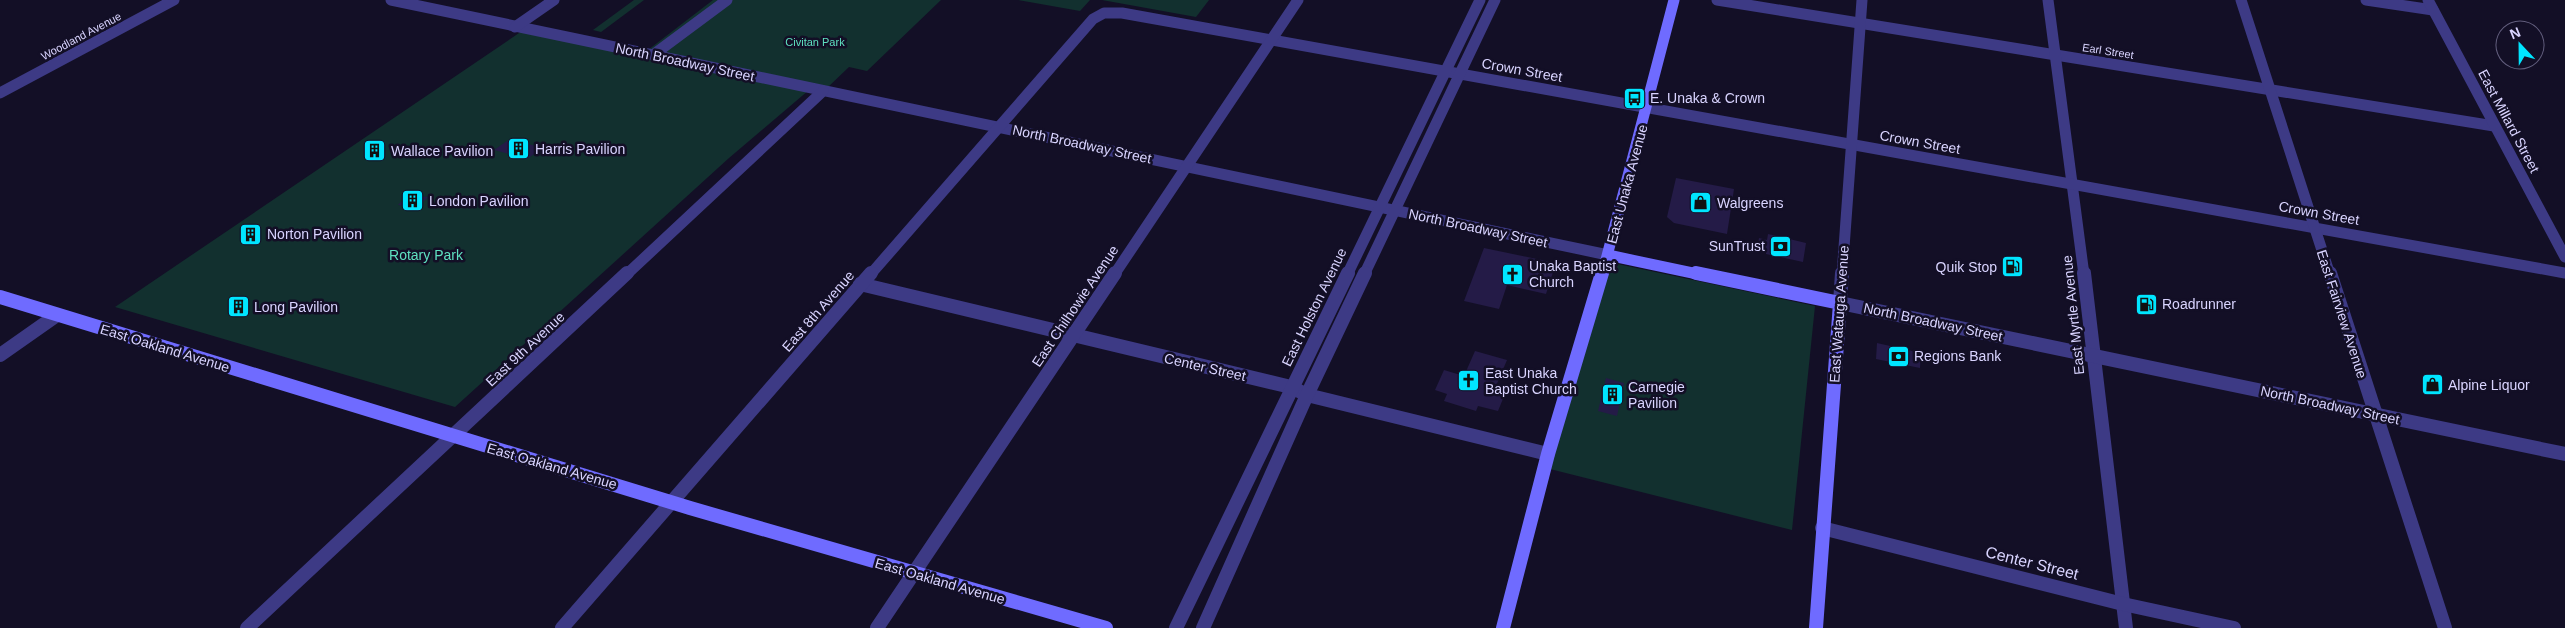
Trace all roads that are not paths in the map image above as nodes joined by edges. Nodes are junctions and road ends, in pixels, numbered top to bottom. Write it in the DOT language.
graph roads {
  1 [pos="174,0"];
  2 [pos="391,0"];
  3 [pos="554,0"];
  4 [pos="727,0"];
  5 [pos="1298,0"];
  6 [pos="1480,0"];
  7 [pos="1495,0"];
  8 [pos="1674,0"];
  9 [pos="1717,0"];
  10 [pos="1862,0"];
  11 [pos="2048,0"];
  12 [pos="2241,0"];
  13 [pos="2366,0"];
  14 [pos="2431,5"];
  15 [pos="1098,15"];
  16 [pos="1860,24"];
  17 [pos="514,27"];
  18 [pos="1270,39"];
  19 [pos="653,55"];
  20 [pos="2057,55"];
  21 [pos="1446,70"];
  22 [pos="1460,74"];
  23 [pos="2271,89"];
  24 [pos="823,90"];
  25 [pos="0,93"];
  26 [pos="1648,107"];
  27 [pos="998,126"];
  28 [pos="2494,126"];
  29 [pos="1850,144"];
  30 [pos="1187,166"];
  31 [pos="2075,186"];
  32 [pos="1379,207"];
  33 [pos="1395,210"];
  34 [pos="2314,227"];
  35 [pos="1608,255"];
  36 [pos="2565,256"];
  37 [pos="2565,273"];
  38 [pos="860,284"];
  39 [pos="0,298"];
  40 [pos="1840,303"];
  41 [pos="57,315"];
  42 [pos="1073,336"];
  43 [pos="0,356"];
  44 [pos="2092,356"];
  45 [pos="1291,387"];
  46 [pos="1307,395"];
  47 [pos="2375,415"];
  48 [pos="452,437"];
  49 [pos="1548,454"];
  50 [pos="2565,454"];
  51 [pos="673,501"];
  52 [pos="1822,528"];
  53 [pos="913,574"];
  54 [pos="2123,604"];
  55 [pos="247,628"];
  56 [pos="562,628"];
  57 [pos="877,628"];
  58 [pos="1106,628"];
  59 [pos="1176,628"];
  60 [pos="1203,628"];
  61 [pos="1503,628"];
  62 [pos="1816,628"];
  63 [pos="2126,628"];
  64 [pos="2234,628"];
  65 [pos="2445,628"];
  1 -- 25 [label="street, Woodland Avenue"];
  2 -- 17 [label="street, North Broadway Street"];
  3 -- 17 [label="street"];
  4 -- 19 [label="street"];
  5 -- 18 [label="street, East Chilhowie Avenue"];
  6 -- 21 [label="street, East Holston Avenue"];
  7 -- 22 [label="street"];
  8 -- 26 [label="main road, East Unaka Avenue"];
  9 -- 16 [label="street, Earl Street"];
  10 -- 16 [label="street, East Watauga Avenue"];
  11 -- 20 [label="street, East Myrtle Avenue"];
  12 -- 23 [label="street, East Fairview Avenue"];
  13 -- 14 [label="street"];
  14 -- 28 [label="street, East Millard Street"];
  15 -- 18 [label="street, Crown Street"];
  15 -- 27 [label="street, East 8th Avenue"];
  16 -- 20 [label="street, Earl Street"];
  16 -- 29 [label="street, East Watauga Avenue"];
  17 -- 19 [label="street, North Broadway Street"];
  18 -- 21 [label="street, Crown Street"];
  18 -- 30 [label="street, East Chilhowie Avenue"];
  19 -- 24 [label="street, North Broadway Street"];
  20 -- 23 [label="street, Earl Street"];
  20 -- 31 [label="street, East Myrtle Avenue"];
  21 -- 22 [label="street, Crown Street"];
  21 -- 32 [label="street, East Holston Avenue"];
  22 -- 26 [label="street, Crown Street"];
  22 -- 33 [label="street"];
  23 -- 28 [label="street, Earl Street"];
  23 -- 34 [label="street, East Fairview Avenue"];
  24 -- 27 [label="street, North Broadway Street"];
  24 -- 48 [label="street, East 9th Avenue"];
  26 -- 29 [label="street, Crown Street"];
  26 -- 35 [label="main road, East Unaka Avenue"];
  27 -- 30 [label="street, North Broadway Street"];
  27 -- 38 [label="street, East 8th Avenue"];
  28 -- 36 [label="street, East Millard Street"];
  29 -- 31 [label="street, Crown Street"];
  29 -- 40 [label="street, East Watauga Avenue"];
  30 -- 32 [label="street, North Broadway Street"];
  30 -- 42 [label="street, East Chilhowie Avenue"];
  31 -- 34 [label="street, Crown Street"];
  31 -- 44 [label="street, East Myrtle Avenue"];
  32 -- 33 [label="street, North Broadway Street"];
  32 -- 45 [label="street, East Holston Avenue"];
  33 -- 35 [label="street, North Broadway Street"];
  33 -- 46 [label="street"];
  34 -- 37 [label="street, Crown Street"];
  34 -- 47 [label="street, East Fairview Avenue"];
  35 -- 40 [label="main road, North Broadway Street"];
  35 -- 49 [label="main road, East Unaka Avenue"];
  38 -- 42 [label="street, Center Street"];
  38 -- 51 [label="street, East 8th Avenue"];
  39 -- 41 [label="main road, East Oakland Avenue"];
  40 -- 44 [label="street, North Broadway Street"];
  40 -- 52 [label="main road, East Watauga Avenue"];
  41 -- 43 [label="street"];
  41 -- 48 [label="main road, East Oakland Avenue"];
  42 -- 45 [label="street, Center Street"];
  42 -- 53 [label="street, East Chilhowie Avenue"];
  44 -- 47 [label="street, North Broadway Street"];
  44 -- 54 [label="street, East Myrtle Avenue"];
  45 -- 46 [label="street, Center Street"];
  45 -- 59 [label="street, East Holston Avenue"];
  46 -- 49 [label="street, Center Street"];
  46 -- 60 [label="street"];
  47 -- 50 [label="street, North Broadway Street"];
  47 -- 65 [label="street, East Fairview Avenue"];
  48 -- 51 [label="main road, East Oakland Avenue"];
  48 -- 55 [label="street, East 9th Avenue"];
  49 -- 61 [label="main road, East Unaka Avenue"];
  51 -- 53 [label="main road, East Oakland Avenue"];
  51 -- 56 [label="street, East 8th Avenue"];
  52 -- 54 [label="street, Center Street"];
  52 -- 62 [label="main road, East Watauga Avenue"];
  53 -- 57 [label="street, East Chilhowie Avenue"];
  53 -- 58 [label="main road, East Oakland Avenue"];
  54 -- 63 [label="street, East Myrtle Avenue"];
  54 -- 64 [label="street, Center Street"];
}
